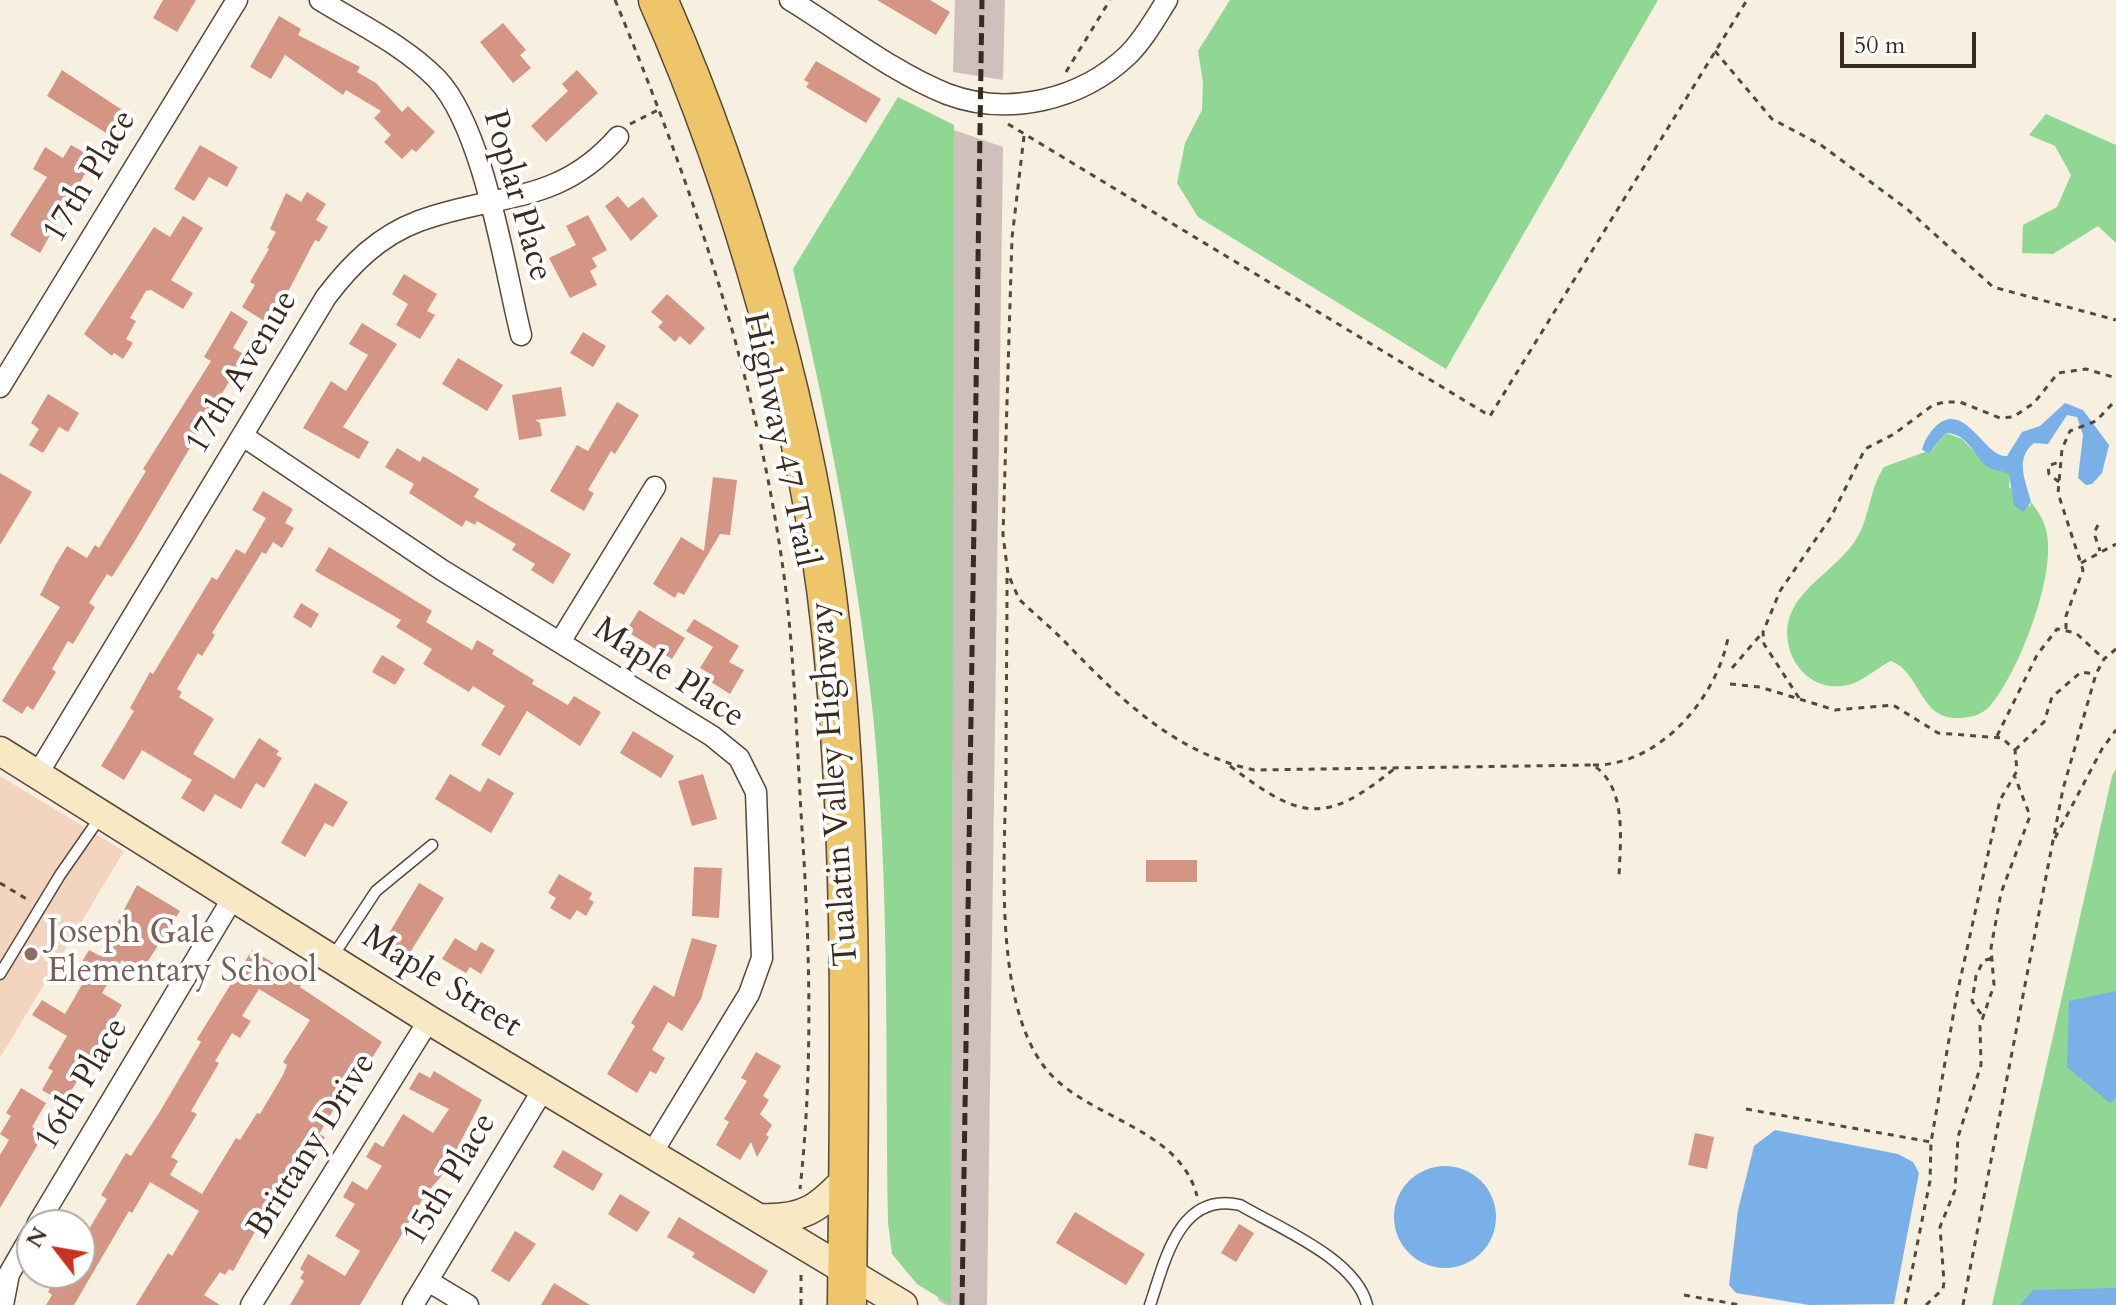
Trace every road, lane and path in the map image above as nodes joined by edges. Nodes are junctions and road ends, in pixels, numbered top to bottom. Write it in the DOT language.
graph roads {
  1 [pos="237,0"];
  2 [pos="320,0"];
  3 [pos="615,0"];
  4 [pos="790,0"];
  5 [pos="1110,0"];
  6 [pos="1167,0"];
  7 [pos="1747,0"];
  8 [pos="665,3"];
  9 [pos="1715,51"];
  10 [pos="1062,78"];
  11 [pos="997,105"];
  12 [pos="658,110"];
  13 [pos="1024,136"];
  14 [pos="618,137"];
  15 [pos="489,203"];
  16 [pos="2116,320"];
  17 [pos="521,335"];
  18 [pos="2116,378"];
  19 [pos="0,387"];
  20 [pos="2116,400"];
  21 [pos="243,436"];
  22 [pos="2062,461"];
  23 [pos="2059,482"];
  24 [pos="655,487"];
  25 [pos="2098,525"];
  26 [pos="2116,544"];
  27 [pos="2100,551"];
  28 [pos="2081,563"];
  29 [pos="1008,574"];
  30 [pos="2066,629"];
  31 [pos="1763,632"];
  32 [pos="1728,638"];
  33 [pos="560,642"];
  34 [pos="2116,649"];
  35 [pos="2104,659"];
  36 [pos="1732,668"];
  37 [pos="2096,674"];
  38 [pos="1730,684"];
  39 [pos="1799,699"];
  40 [pos="2116,730"];
  41 [pos="1997,736"];
  42 [pos="2015,750"];
  43 [pos="0,751"];
  44 [pos="1227,764"];
  45 [pos="1593,765"];
  46 [pos="1394,769"];
  47 [pos="37,775"];
  48 [pos="2015,777"];
  49 [pos="102,815"];
  50 [pos="2053,842"];
  51 [pos="432,845"];
  52 [pos="1619,878"];
  53 [pos="0,883"];
  54 [pos="234,896"];
  55 [pos="30,901"];
  56 [pos="332,958"];
  57 [pos="1992,958"];
  58 [pos="0,974"];
  59 [pos="1982,1015"];
  60 [pos="429,1020"];
  61 [pos="544,1088"];
  62 [pos="1746,1109"];
  63 [pos="1931,1142"];
  64 [pos="652,1153"];
  65 [pos="847,1178"];
  66 [pos="797,1197"];
  67 [pos="1200,1207"];
  68 [pos="47,1209"];
  69 [pos="759,1218"];
  70 [pos="16,1262"];
  71 [pos="802,1276"];
  72 [pos="428,1281"];
  73 [pos="847,1288"];
  74 [pos="1684,1295"];
  75 [pos="3,1305"];
  76 [pos="251,1305"];
  77 [pos="413,1305"];
  78 [pos="468,1305"];
  79 [pos="801,1305"];
  80 [pos="903,1305"];
  81 [pos="1150,1305"];
  82 [pos="1367,1305"];
  83 [pos="1740,1305"];
  84 [pos="1905,1305"];
  85 [pos="1926,1305"];
  86 [pos="1963,1305"];
  1 -- 19 [label="street, 17th Place"];
  2 -- 15 [label="street, Poplar Place"];
  3 -- 12 [label="path, Highway 47 Trail"];
  4 -- 11 [label="street"];
  5 -- 10 [label="path"];
  6 -- 11 [label="street"];
  7 -- 9 [label="path"];
  8 -- 65 [label="highway, Tualatin Valley Highway"];
  9 -- 13 [label="path"];
  9 -- 16 [label="path"];
  11 -- 13 [label="path"];
  12 -- 14 [label="path"];
  12 -- 66 [label="path, Highway 47 Trail"];
  13 -- 29 [label="path"];
  14 -- 15 [label="street, 17th Avenue"];
  15 -- 17 [label="street, Poplar Place"];
  15 -- 21 [label="street, 17th Avenue"];
  18 -- 31 [label="path"];
  20 -- 22 [label="path"];
  21 -- 33 [label="street, Maple Place"];
  21 -- 47 [label="street, 17th Avenue"];
  22 -- 23 [label="path"];
  22 -- 23 [label="path"];
  23 -- 28 [label="path"];
  24 -- 33 [label="street"];
  25 -- 27 [label="path"];
  26 -- 27 [label="path"];
  27 -- 28 [label="path"];
  28 -- 30 [label="path"];
  29 -- 44 [label="path"];
  29 -- 67 [label="path"];
  30 -- 35 [label="path"];
  30 -- 41 [label="path"];
  31 -- 36 [label="path"];
  31 -- 39 [label="path"];
  32 -- 45 [label="path"];
  33 -- 64 [label="street, Maple Place"];
  34 -- 35 [label="path"];
  35 -- 37 [label="path"];
  37 -- 42 [label="path"];
  37 -- 50 [label="path"];
  38 -- 39 [label="path"];
  39 -- 41 [label="path"];
  40 -- 50 [label="path"];
  41 -- 42 [label="path"];
  42 -- 48 [label="path"];
  43 -- 47 [label="street, Maple Street"];
  44 -- 46 [label="path"];
  44 -- 46 [label="path"];
  45 -- 46 [label="path"];
  45 -- 52 [label="path"];
  47 -- 49 [label="street, Maple Street"];
  48 -- 57 [label="path"];
  48 -- 63 [label="path"];
  49 -- 54 [label="street, Maple Street"];
  49 -- 58 [label="lane"];
  50 -- 86 [label="path"];
  51 -- 56 [label="lane"];
  53 -- 55 [label="path"];
  54 -- 56 [label="street, Maple Street"];
  54 -- 68 [label="street, 16th Place"];
  56 -- 60 [label="street, Maple Street"];
  57 -- 59 [label="path"];
  57 -- 59 [label="path"];
  59 -- 85 [label="path"];
  60 -- 61 [label="street, Maple Street"];
  60 -- 76 [label="street, Brittany Drive"];
  61 -- 64 [label="street, Maple Street"];
  61 -- 72 [label="street, 15th Place"];
  62 -- 63 [label="path"];
  63 -- 84 [label="path"];
  64 -- 69 [label="street, Maple Street"];
  65 -- 69 [label="street"];
  65 -- 73 [label="highway, Tualatin Valley Highway"];
  67 -- 81 [label="lane"];
  67 -- 82 [label="lane"];
  69 -- 73 [label="street, Maple Street"];
  70 -- 75 [label="street"];
  71 -- 79 [label="path"];
  72 -- 77 [label="street, 15th Place"];
  72 -- 78 [label="street"];
  73 -- 80 [label="street, Maple Street"];
  74 -- 83 [label="path"];
}
